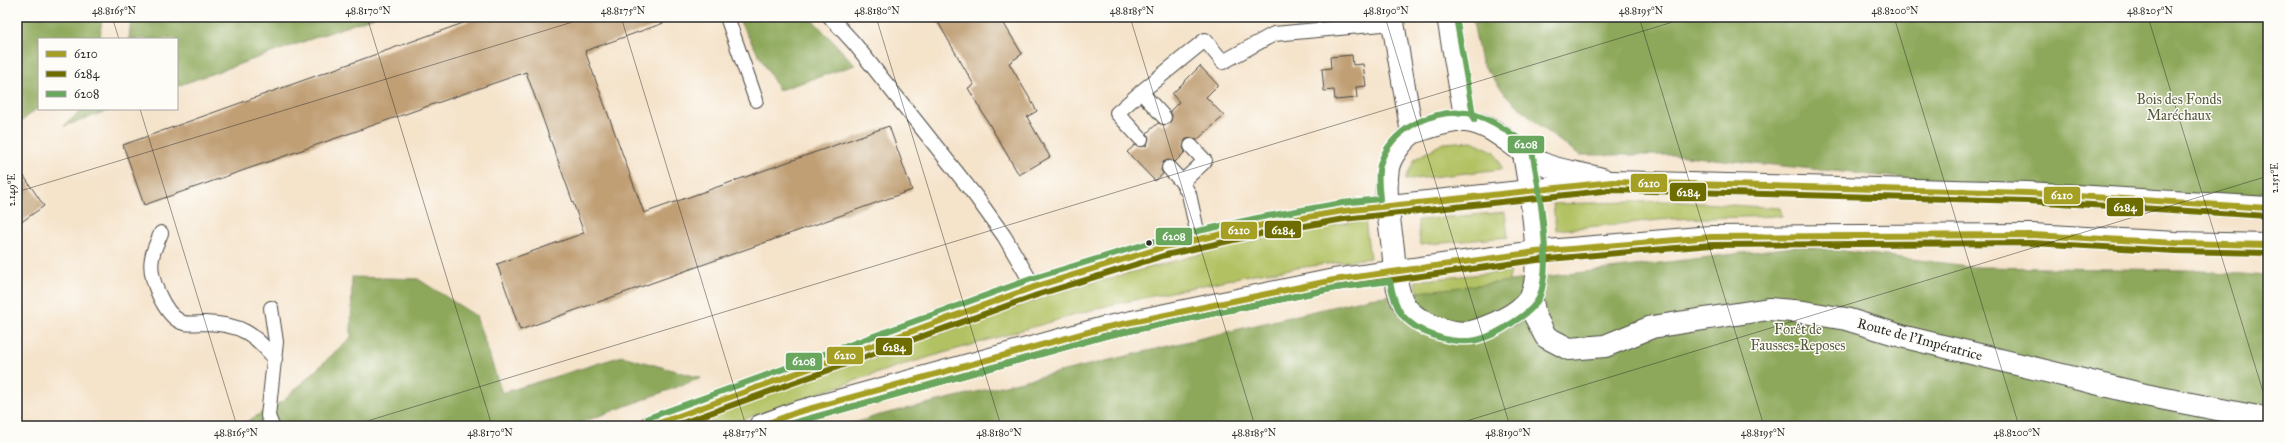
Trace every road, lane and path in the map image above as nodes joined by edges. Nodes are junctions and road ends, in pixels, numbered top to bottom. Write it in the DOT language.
graph roads {
  1 [pos="727,17"];
  2 [pos="830,17"];
  3 [pos="1448,17"];
  4 [pos="1392,20"];
  5 [pos="1141,92"];
  6 [pos="756,100"];
  7 [pos="1164,117"];
  8 [pos="1466,121"];
  9 [pos="1412,133"];
  10 [pos="1141,139"];
  11 [pos="1191,146"];
  12 [pos="1524,154"];
  13 [pos="1169,168"];
  14 [pos="1182,182"];
  15 [pos="1612,182"];
  16 [pos="1530,191"];
  17 [pos="1388,206"];
  18 [pos="2268,208"];
  19 [pos="161,232"];
  20 [pos="1199,240"];
  21 [pos="2268,245"];
  22 [pos="1536,252"];
  23 [pos="1396,272"];
  24 [pos="1034,287"];
  25 [pos="1531,296"];
  26 [pos="271,308"];
  27 [pos="275,360"];
  28 [pos="2268,419"];
  29 [pos="272,426"];
  30 [pos="651,426"];
  31 [pos="760,426"];
  1 -- 6 [label="lane"];
  2 -- 24 [label="lane"];
  3 -- 8 [label="main road"];
  4 -- 5 [label="lane"];
  4 -- 9 [label="main road"];
  5 -- 7 [label="lane"];
  5 -- 10 [label="lane"];
  8 -- 9 [label="main road"];
  8 -- 12 [label="main road"];
  9 -- 17 [label="main road"];
  11 -- 14 [label="lane"];
  12 -- 15 [label="main road"];
  12 -- 16 [label="main road"];
  13 -- 14 [label="lane"];
  14 -- 20 [label="lane"];
  15 -- 16 [label="main road"];
  15 -- 18 [label="main road"];
  16 -- 17 [label="main road"];
  16 -- 22 [label="main road"];
  17 -- 20 [label="main road"];
  17 -- 23 [label="main road"];
  19 -- 27 [label="lane"];
  20 -- 24 [label="main road"];
  21 -- 22 [label="main road"];
  22 -- 23 [label="main road"];
  22 -- 25 [label="main road"];
  23 -- 25 [label="main road"];
  23 -- 31 [label="main road"];
  24 -- 30 [label="main road"];
  25 -- 28 [label="main road, Route de l'Impératrice"];
  26 -- 27 [label="lane"];
  27 -- 29 [label="lane"];
}
